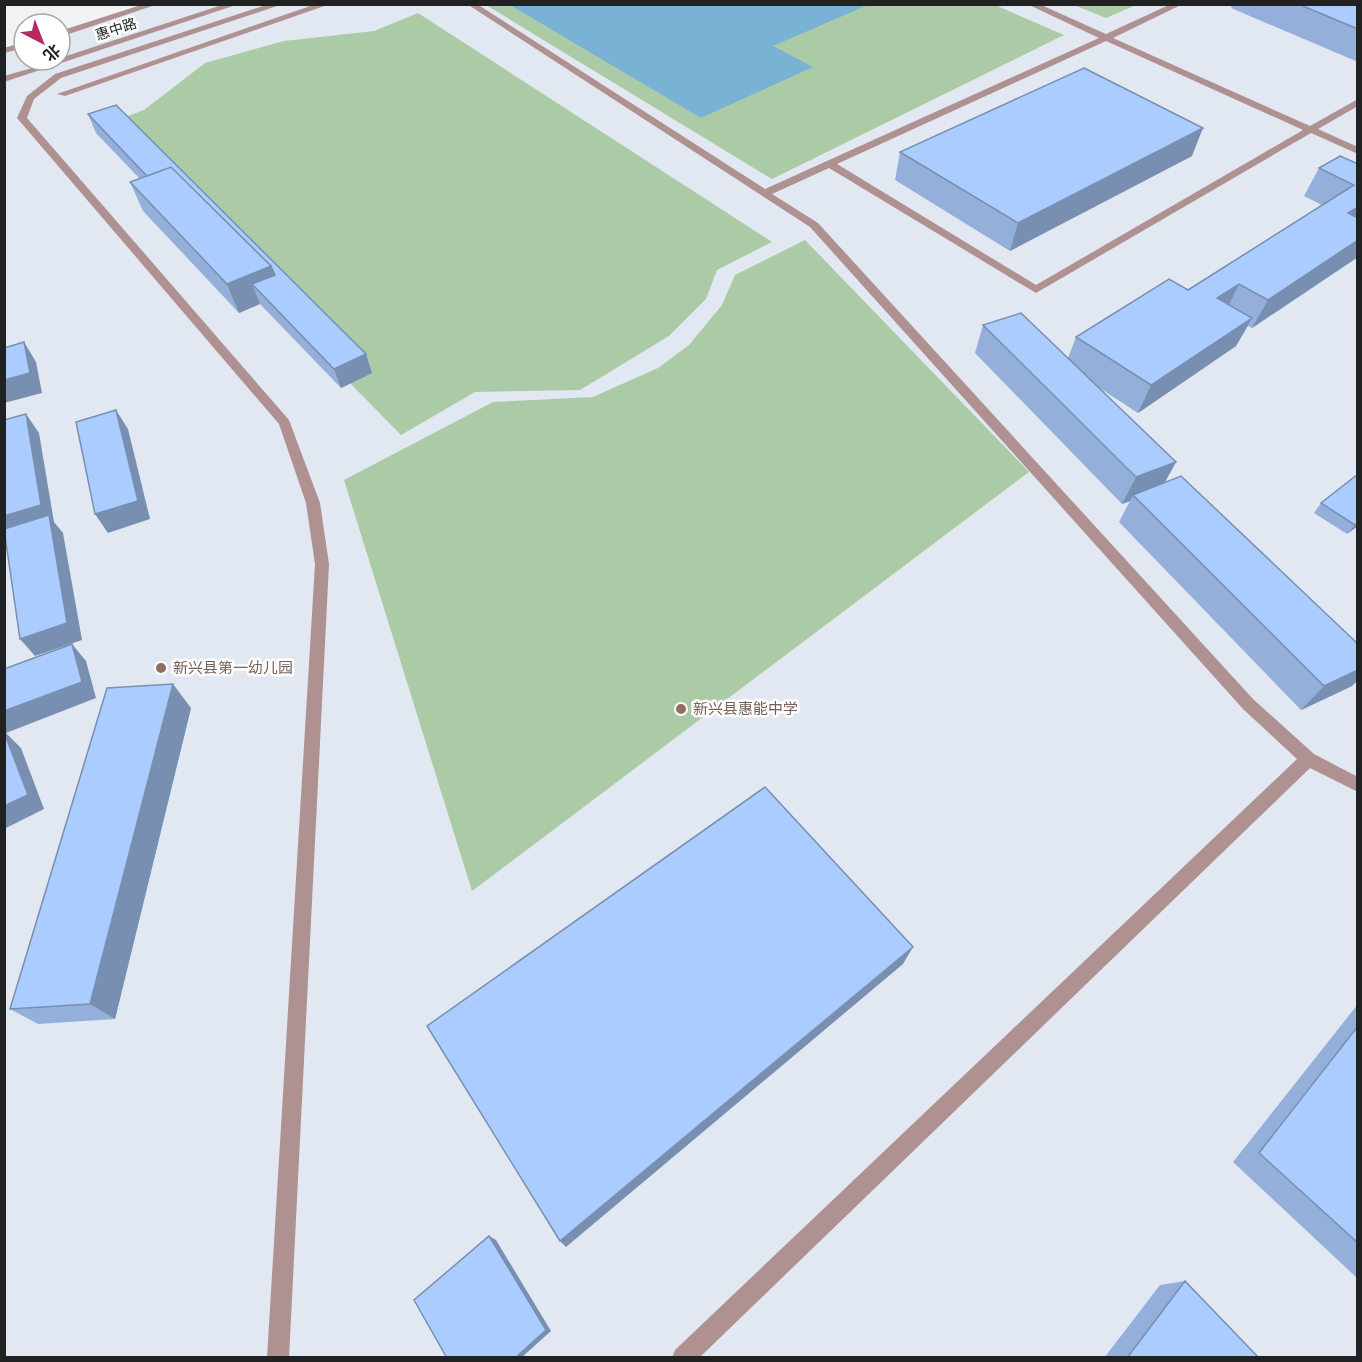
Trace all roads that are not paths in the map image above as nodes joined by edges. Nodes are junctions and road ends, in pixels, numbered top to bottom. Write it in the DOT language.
graph roads {
  1 [pos="154,4"];
  2 [pos="235,4"];
  3 [pos="279,4"];
  4 [pos="326,4"];
  5 [pos="471,4"];
  6 [pos="1030,4"];
  7 [pos="1179,4"];
  8 [pos="72,30"];
  9 [pos="1105,38"];
  10 [pos="4,79"];
  11 [pos="62,94"];
  12 [pos="1358,102"];
  13 [pos="1310,130"];
  14 [pos="1358,151"];
  15 [pos="830,164"];
  16 [pos="765,193"];
  17 [pos="1308,759"];
  18 [pos="1358,785"];
  19 [pos="278,1358"];
  20 [pos="683,1358"];
  1 -- 8 [label="street, 惠中路"];
  2 -- 10 [label="street, 惠中路"];
  3 -- 19 [label="street"];
  4 -- 11 [label="street"];
  5 -- 16 [label="street"];
  6 -- 9 [label="street"];
  7 -- 9 [label="street"];
  9 -- 13 [label="street"];
  9 -- 15 [label="street"];
  12 -- 13 [label="street"];
  13 -- 14 [label="street"];
  13 -- 15 [label="street"];
  15 -- 16 [label="street"];
  16 -- 17 [label="street"];
  17 -- 18 [label="street"];
  17 -- 20 [label="street"];
}
